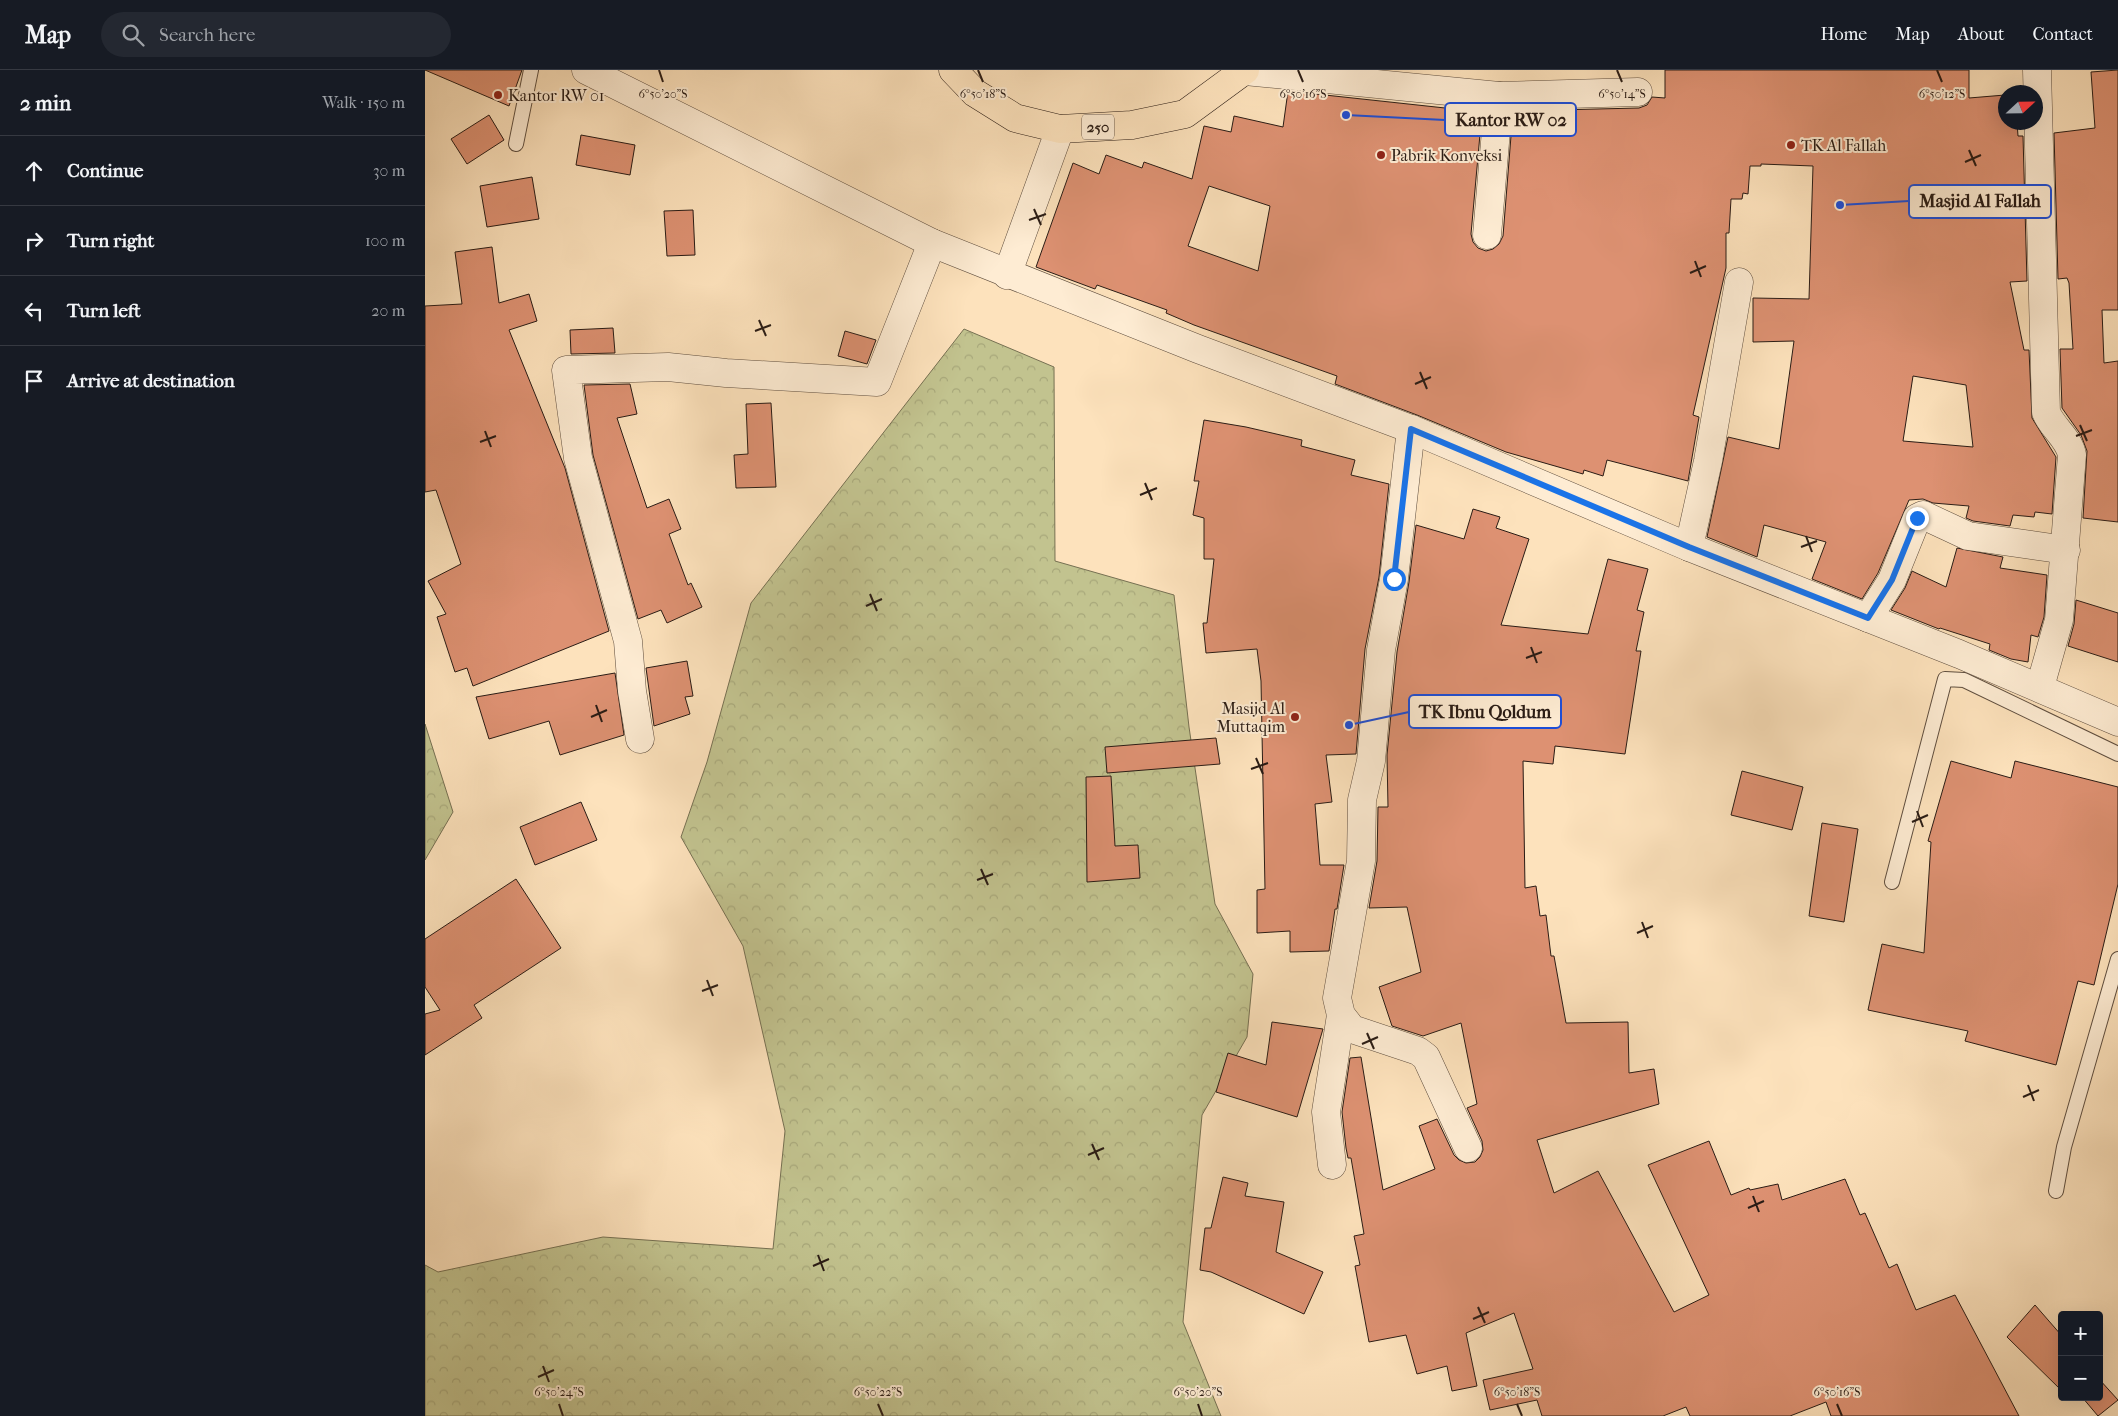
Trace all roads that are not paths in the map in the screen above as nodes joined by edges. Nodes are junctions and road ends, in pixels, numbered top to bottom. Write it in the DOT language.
graph roads {
  1 [pos="531,70"];
  2 [pos="953,70"];
  3 [pos="1245,70"];
  4 [pos="2037,70"];
  5 [pos="591,71"];
  6 [pos="1638,92"];
  7 [pos="1499,96"];
  8 [pos="1060,129"];
  9 [pos="516,144"];
  10 [pos="1487,235"];
  11 [pos="932,243"];
  12 [pos="1007,275"];
  13 [pos="1739,282"];
  14 [pos="1411,429"];
  15 [pos="1689,547"];
  16 [pos="2066,550"];
  17 [pos="1868,618"];
  18 [pos="2040,687"];
  19 [pos="2118,722"];
  20 [pos="640,739"];
  21 [pos="2118,754"];
  22 [pos="1892,882"];
  23 [pos="2118,959"];
  24 [pos="1341,1015"];
  25 [pos="1469,1148"];
  26 [pos="1332,1165"];
  27 [pos="2056,1191"];
  1 -- 9 [label="lane"];
  2 -- 8 [label="main road, 250"];
  3 -- 7 [label="street"];
  3 -- 8 [label="main road, 250"];
  4 -- 16 [label="street"];
  5 -- 11 [label="street"];
  6 -- 7 [label="street"];
  7 -- 10 [label="street"];
  8 -- 12 [label="street"];
  11 -- 12 [label="street"];
  11 -- 20 [label="street"];
  12 -- 14 [label="street"];
  13 -- 15 [label="street"];
  14 -- 15 [label="street"];
  14 -- 24 [label="street"];
  15 -- 17 [label="street"];
  16 -- 17 [label="street"];
  16 -- 18 [label="street"];
  17 -- 18 [label="street"];
  18 -- 19 [label="street"];
  21 -- 22 [label="lane"];
  23 -- 27 [label="lane"];
  24 -- 25 [label="street"];
  24 -- 26 [label="street"];
}
